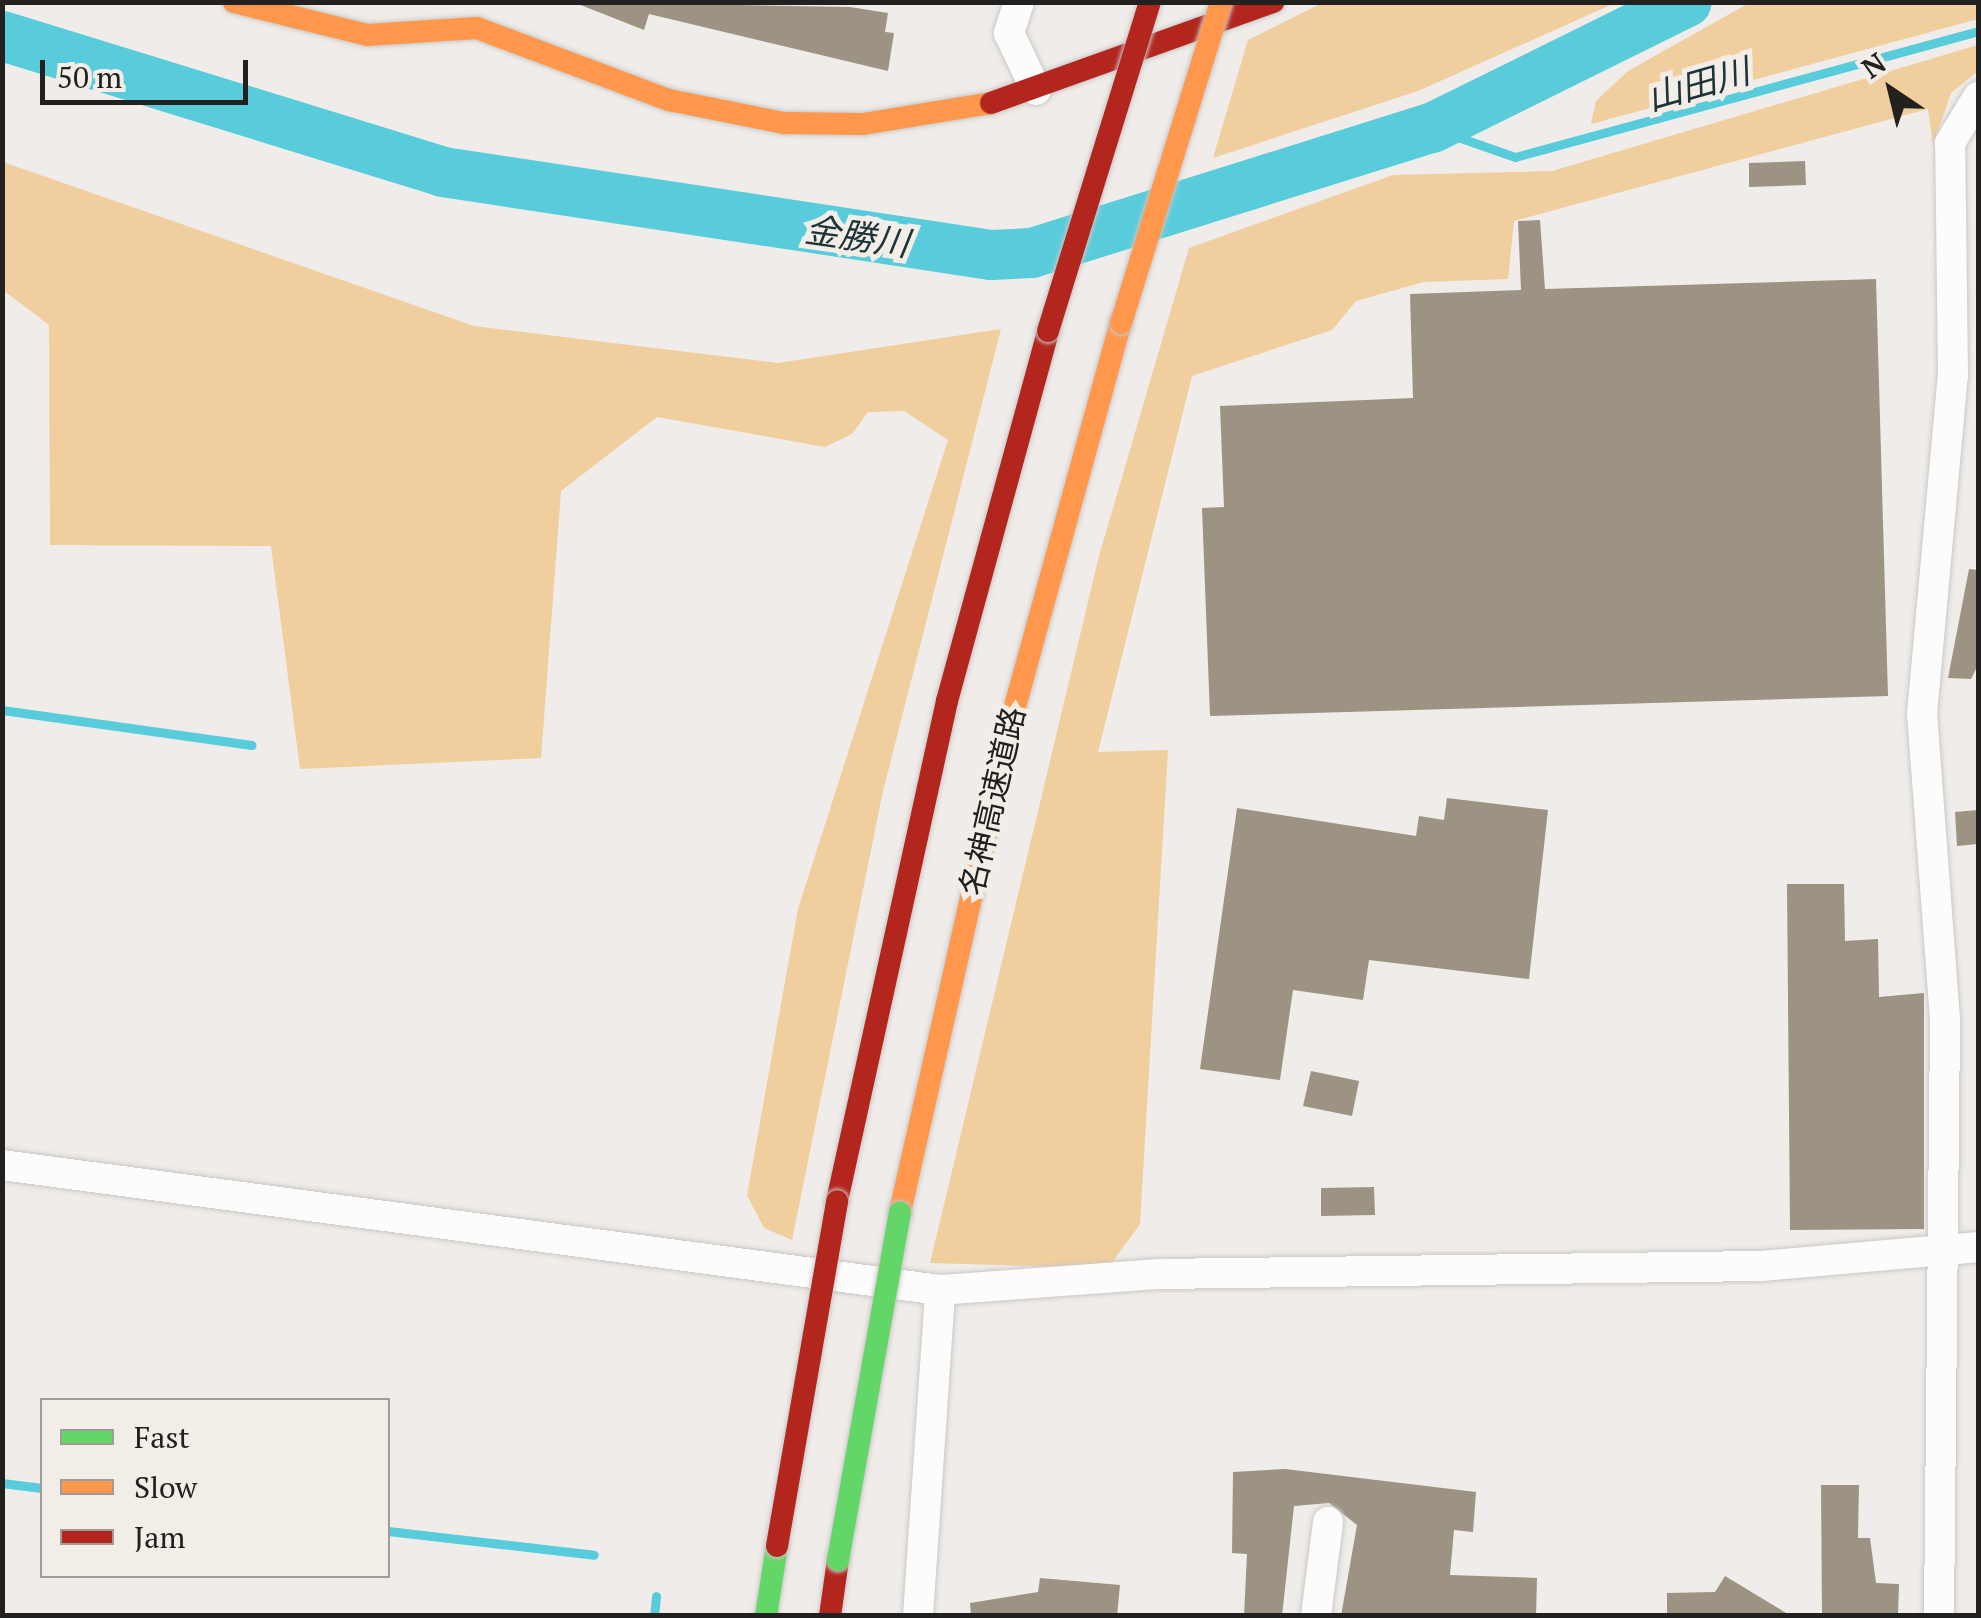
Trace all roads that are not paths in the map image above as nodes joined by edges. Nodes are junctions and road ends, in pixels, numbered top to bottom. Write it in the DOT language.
graph roads {
  1 [pos="234,2"];
  2 [pos="1019,2"];
  3 [pos="1150,2"];
  4 [pos="1222,2"];
  5 [pos="1273,2"];
  6 [pos="476,16"];
  7 [pos="1036,90"];
  8 [pos="1978,97"];
  9 [pos="1966,375"];
  10 [pos="2,1164"];
  11 [pos="1978,1246"];
  12 [pos="1947,1252"];
  13 [pos="940,1290"];
  14 [pos="1328,1522"];
  15 [pos="766,1616"];
  16 [pos="830,1616"];
  17 [pos="918,1616"];
  18 [pos="1316,1616"];
  19 [pos="1940,1616"];
  1 -- 6 [label="main road"];
  2 -- 7 [label="street"];
  3 -- 15 [label="main road, 名神高速道路, bridge"];
  4 -- 16 [label="main road, 名神高速道路, bridge"];
  5 -- 7 [label="main road"];
  6 -- 7 [label="main road"];
  8 -- 9 [label="street"];
  9 -- 12 [label="street"];
  10 -- 13 [label="street"];
  11 -- 12 [label="street"];
  12 -- 13 [label="street"];
  12 -- 19 [label="street"];
  13 -- 17 [label="street"];
  14 -- 18 [label="street"];
}
